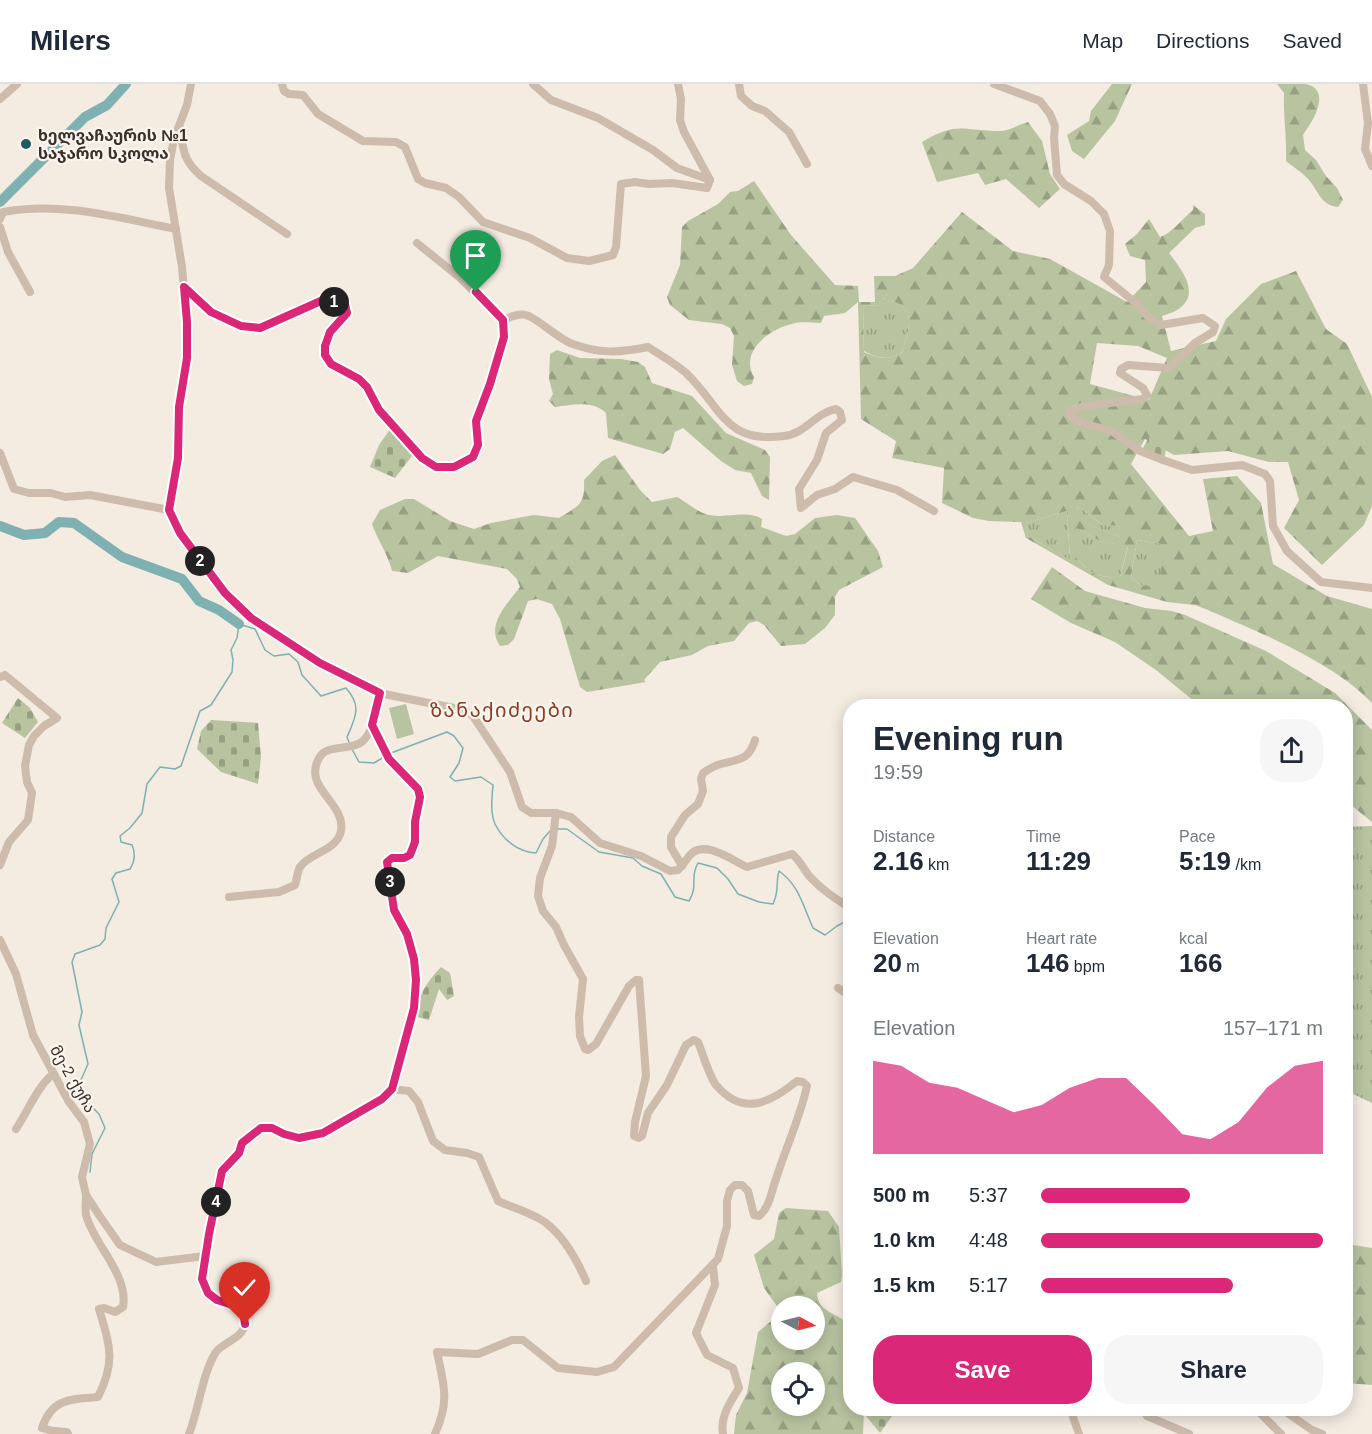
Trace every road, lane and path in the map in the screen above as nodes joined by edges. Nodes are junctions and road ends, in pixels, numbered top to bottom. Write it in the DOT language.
graph roads {
  1 [pos="17,84"];
  2 [pos="191,84"];
  3 [pos="282,84"];
  4 [pos="533,84"];
  5 [pos="678,84"];
  6 [pos="739,84"];
  7 [pos="994,84"];
  8 [pos="1363,84"];
  9 [pos="0,99"];
  10 [pos="180,127"];
  11 [pos="807,165"];
  12 [pos="1372,166"];
  13 [pos="710,180"];
  14 [pos="0,219"];
  15 [pos="0,227"];
  16 [pos="176,229"];
  17 [pos="287,234"];
  18 [pos="417,243"];
  19 [pos="184,287"];
  20 [pos="30,292"];
  21 [pos="503,320"];
  22 [pos="0,453"];
  23 [pos="169,510"];
  24 [pos="934,511"];
  25 [pos="1372,588"];
  26 [pos="0,677"];
  27 [pos="380,693"];
  28 [pos="372,725"];
  29 [pos="755,740"];
  30 [pos="556,813"];
  31 [pos="0,865"];
  32 [pos="682,866"];
  33 [pos="229,897"];
  34 [pos="843,904"];
  35 [pos="0,940"];
  36 [pos="838,988"];
  37 [pos="843,991"];
  38 [pos="53,1074"];
  39 [pos="392,1089"];
  40 [pos="16,1129"];
  41 [pos="86,1195"];
  42 [pos="205,1256"];
  43 [pos="713,1267"];
  44 [pos="586,1281"];
  45 [pos="1073,1416"];
  46 [pos="1147,1416"];
  47 [pos="1263,1416"];
  48 [pos="1292,1416"];
  49 [pos="68,1434"];
  50 [pos="189,1434"];
  51 [pos="435,1434"];
  52 [pos="723,1434"];
  53 [pos="1079,1434"];
  54 [pos="1189,1434"];
  55 [pos="1281,1434"];
  56 [pos="1322,1434"];
  1 -- 9 [label="street"];
  2 -- 10 [label="street"];
  3 -- 13 [label="street"];
  4 -- 13 [label="street"];
  5 -- 13 [label="street"];
  6 -- 11 [label="street"];
  7 -- 25 [label="street"];
  8 -- 12 [label="street"];
  10 -- 16 [label="street"];
  10 -- 17 [label="street"];
  14 -- 16 [label="street"];
  15 -- 20 [label="street"];
  16 -- 19 [label="street"];
  18 -- 21 [label="street"];
  19 -- 21 [label="street"];
  19 -- 23 [label="street"];
  21 -- 24 [label="street"];
  22 -- 23 [label="street"];
  23 -- 27 [label="street"];
  26 -- 31 [label="street"];
  27 -- 28 [label="street"];
  27 -- 30 [label="street"];
  28 -- 33 [label="street"];
  28 -- 39 [label="street"];
  29 -- 32 [label="street"];
  30 -- 32 [label="street"];
  30 -- 43 [label="street"];
  32 -- 34 [label="street"];
  35 -- 38 [label="street, მე-2 ქუჩა"];
  36 -- 37 [label="street"];
  38 -- 40 [label="street"];
  38 -- 41 [label="street, მე-2 ქუჩა"];
  39 -- 42 [label="street"];
  39 -- 44 [label="street"];
  41 -- 42 [label="street"];
  41 -- 49 [label="street, მე-2 ქუჩა"];
  42 -- 50 [label="street"];
  43 -- 51 [label="street"];
  43 -- 52 [label="street"];
  45 -- 53 [label="street"];
  46 -- 54 [label="street"];
  47 -- 55 [label="street"];
  48 -- 56 [label="street"];
}
